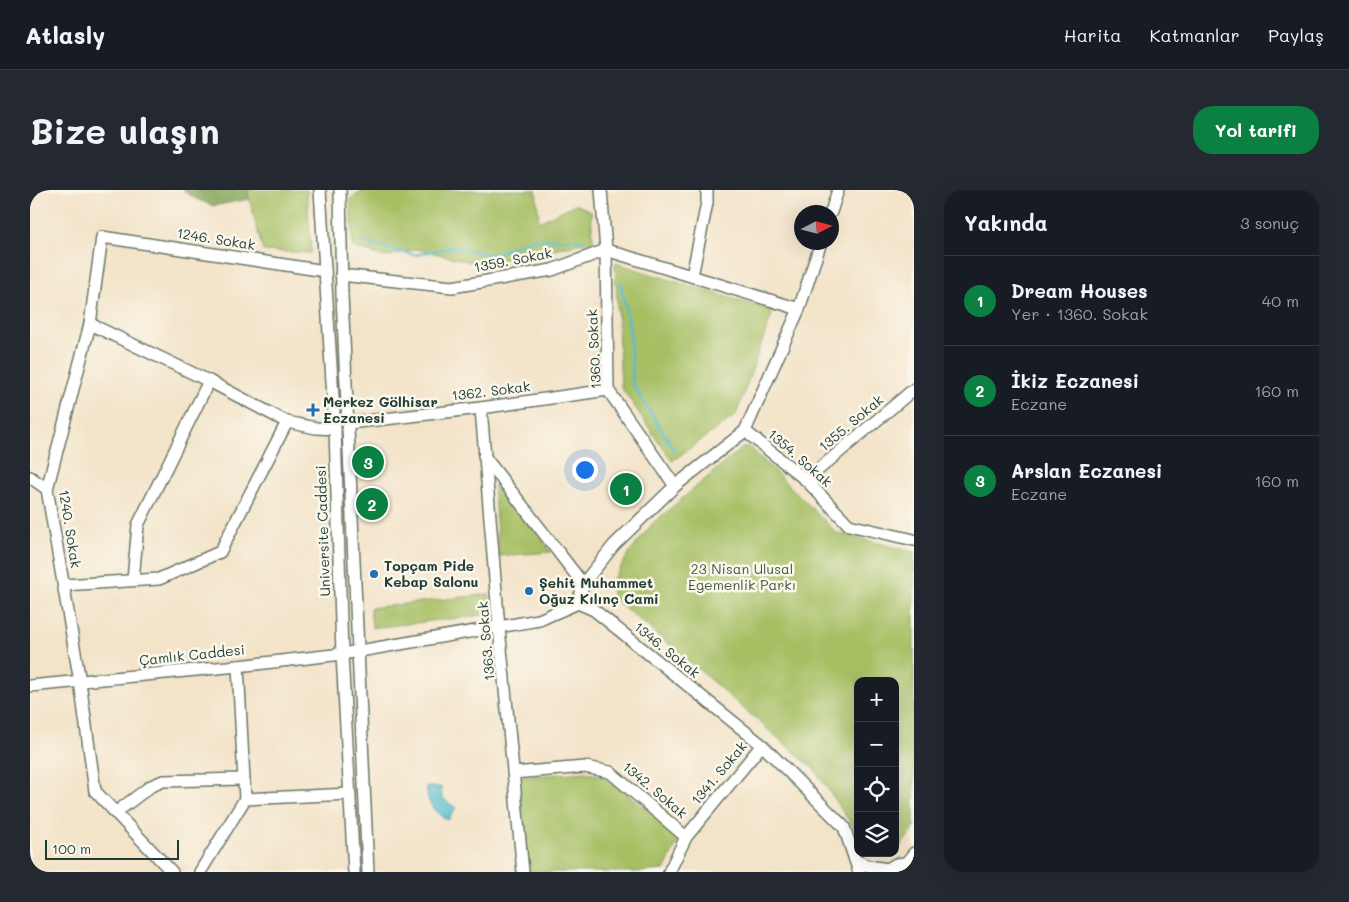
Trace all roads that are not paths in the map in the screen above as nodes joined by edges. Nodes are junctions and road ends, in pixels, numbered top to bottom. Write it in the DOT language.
graph roads {
  1 [pos="320,190"];
  2 [pos="340,190"];
  3 [pos="601,190"];
  4 [pos="707,190"];
  5 [pos="838,190"];
  6 [pos="833,205"];
  7 [pos="102,237"];
  8 [pos="606,250"];
  9 [pos="818,250"];
  10 [pos="325,271"];
  11 [pos="341,275"];
  12 [pos="692,276"];
  13 [pos="799,309"];
  14 [pos="90,324"];
  15 [pos="209,381"];
  16 [pos="608,390"];
  17 [pos="912,396"];
  18 [pos="481,408"];
  19 [pos="286,422"];
  20 [pos="349,424"];
  21 [pos="335,430"];
  22 [pos="745,431"];
  23 [pos="484,456"];
  24 [pos="30,477"];
  25 [pos="806,480"];
  26 [pos="675,486"];
  27 [pos="47,489"];
  28 [pos="914,540"];
  29 [pos="134,580"];
  30 [pos="583,584"];
  31 [pos="64,586"];
  32 [pos="578,603"];
  33 [pos="499,628"];
  34 [pos="357,651"];
  35 [pos="342,654"];
  36 [pos="238,666"];
  37 [pos="80,682"];
  38 [pos="30,686"];
  39 [pos="762,745"];
  40 [pos="513,773"];
  41 [pos="243,779"];
  42 [pos="350,794"];
  43 [pos="245,798"];
  44 [pos="115,812"];
  45 [pos="686,837"];
  46 [pos="914,853"];
  47 [pos="855,860"];
  48 [pos="908,869"];
  49 [pos="886,871"];
  50 [pos="172,872"];
  51 [pos="200,872"];
  52 [pos="354,872"];
  53 [pos="368,872"];
  54 [pos="523,872"];
  55 [pos="669,872"];
  56 [pos="859,872"];
  1 -- 10 [label="street, Universite Caddesi"];
  2 -- 11 [label="street"];
  3 -- 8 [label="street, 1360. Sokak"];
  4 -- 12 [label="street"];
  5 -- 6 [label="street"];
  7 -- 10 [label="street, 1246. Sokak"];
  7 -- 14 [label="street, 1240. Sokak"];
  8 -- 11 [label="street, 1359. Sokak"];
  8 -- 12 [label="street"];
  8 -- 16 [label="street, 1360. Sokak"];
  9 -- 13 [label="street"];
  10 -- 21 [label="street, Universite Caddesi"];
  11 -- 20 [label="street"];
  12 -- 13 [label="street"];
  13 -- 22 [label="street"];
  14 -- 15 [label="street"];
  14 -- 27 [label="street, 1240. Sokak"];
  15 -- 19 [label="street"];
  15 -- 29 [label="street"];
  16 -- 18 [label="street, 1362. Sokak"];
  16 -- 26 [label="street, 1360. Sokak"];
  17 -- 25 [label="street, 1355. Sokak"];
  18 -- 20 [label="street, 1362. Sokak"];
  18 -- 23 [label="street, 1363. Sokak"];
  19 -- 21 [label="street"];
  19 -- 29 [label="street"];
  20 -- 34 [label="street"];
  21 -- 35 [label="street, Universite Caddesi"];
  22 -- 25 [label="street, 1354. Sokak"];
  22 -- 26 [label="street"];
  23 -- 30 [label="street"];
  23 -- 33 [label="street, 1363. Sokak"];
  24 -- 27 [label="street"];
  25 -- 28 [label="street, 1354. Sokak"];
  26 -- 30 [label="street"];
  27 -- 31 [label="street, 1240. Sokak"];
  29 -- 31 [label="street"];
  30 -- 32 [label="street"];
  31 -- 37 [label="street, 1240. Sokak"];
  32 -- 33 [label="street"];
  32 -- 39 [label="street, 1346. Sokak"];
  33 -- 34 [label="street"];
  33 -- 40 [label="street, 1363. Sokak"];
  34 -- 35 [label="street, Çamlık Caddesi"];
  34 -- 53 [label="street"];
  35 -- 36 [label="street, Çamlık Caddesi"];
  35 -- 42 [label="street, Universite Caddesi"];
  36 -- 37 [label="street, Çamlık Caddesi"];
  36 -- 41 [label="street"];
  37 -- 38 [label="street, Çamlık Caddesi"];
  37 -- 44 [label="street, 1240. Sokak"];
  39 -- 45 [label="street, 1341. Sokak"];
  39 -- 47 [label="street, 1346. Sokak"];
  40 -- 45 [label="street, 1342. Sokak"];
  40 -- 54 [label="street, 1363. Sokak"];
  41 -- 43 [label="street"];
  41 -- 44 [label="street"];
  42 -- 43 [label="street"];
  42 -- 52 [label="street, Universite Caddesi"];
  43 -- 51 [label="street"];
  44 -- 50 [label="street, 1240. Sokak"];
  45 -- 55 [label="street, 1341. Sokak"];
  46 -- 48 [label="street"];
  47 -- 49 [label="street"];
  47 -- 56 [label="street, 1346. Sokak"];
  48 -- 49 [label="street"];
}
